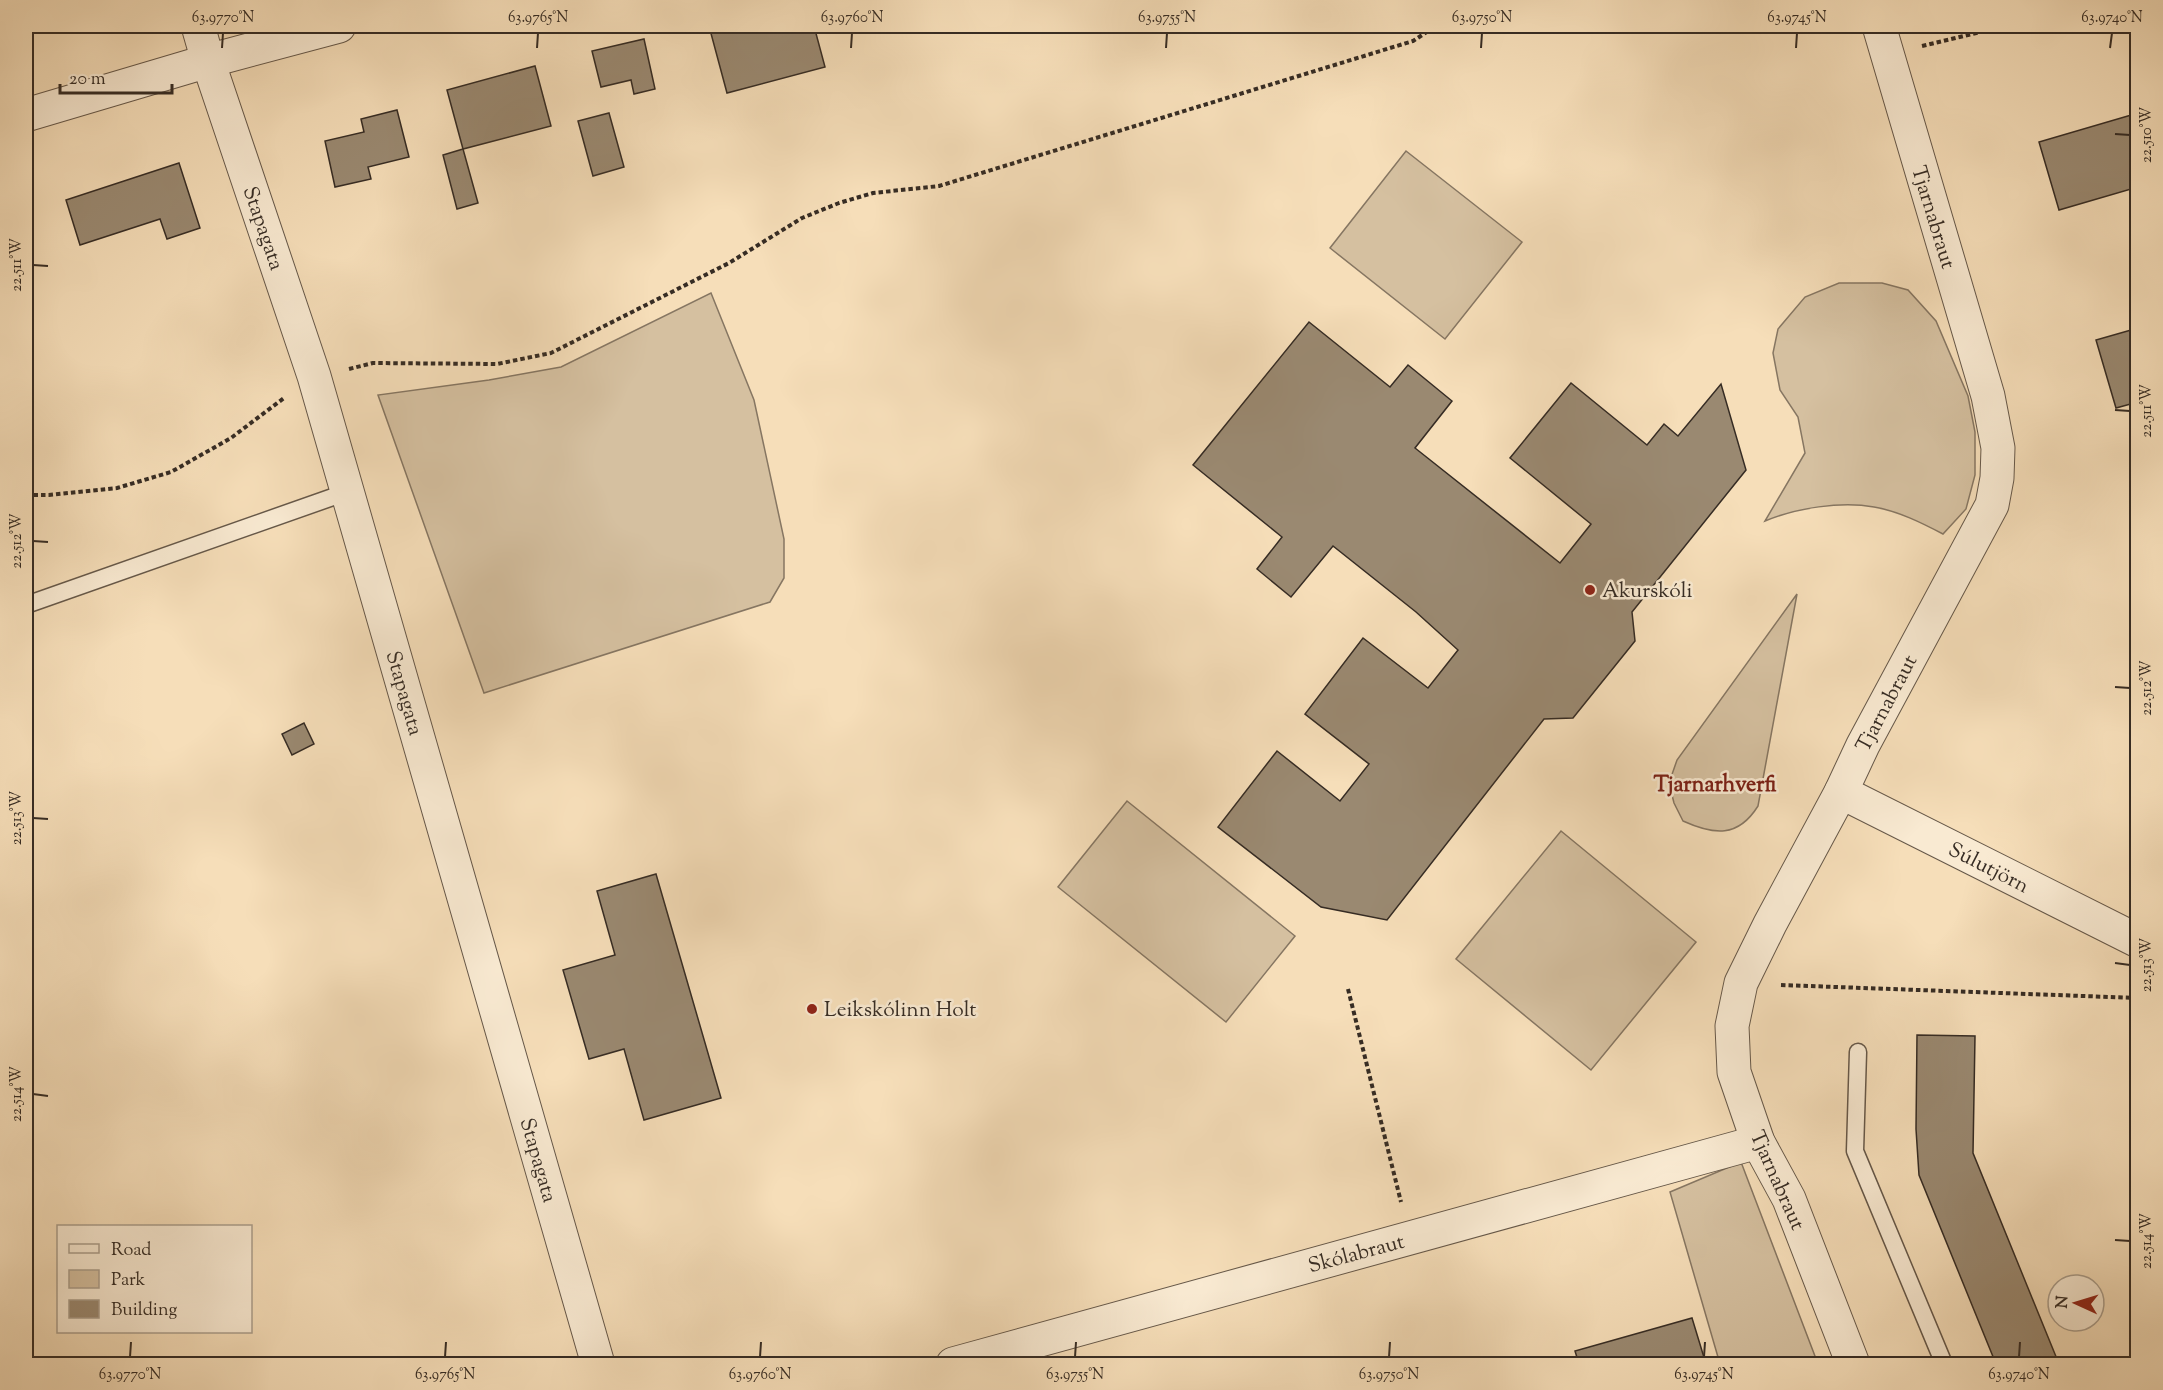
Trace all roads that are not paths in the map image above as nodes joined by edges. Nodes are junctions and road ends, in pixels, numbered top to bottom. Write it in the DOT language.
graph roads {
  1 [pos="198,26"];
  2 [pos="339,26"];
  3 [pos="1883,40"];
  4 [pos="208,61"];
  5 [pos="26,115"];
  6 [pos="347,492"];
  7 [pos="26,605"];
  8 [pos="1841,792"];
  9 [pos="2138,941"];
  10 [pos="1858,1052"];
  11 [pos="1758,1142"];
  12 [pos="598,1365"];
  13 [pos="953,1365"];
  14 [pos="1853,1365"];
  15 [pos="1944,1365"];
  1 -- 4 [label="street, Stapagata"];
  2 -- 4 [label="street"];
  3 -- 8 [label="street, Tjarnabraut"];
  4 -- 5 [label="street"];
  4 -- 6 [label="street, Stapagata"];
  6 -- 7 [label="lane"];
  6 -- 12 [label="street, Stapagata"];
  8 -- 9 [label="street, Súlutjörn"];
  8 -- 11 [label="street, Tjarnabraut"];
  10 -- 15 [label="lane"];
  11 -- 13 [label="street, Skólabraut"];
  11 -- 14 [label="street, Tjarnabraut"];
}
